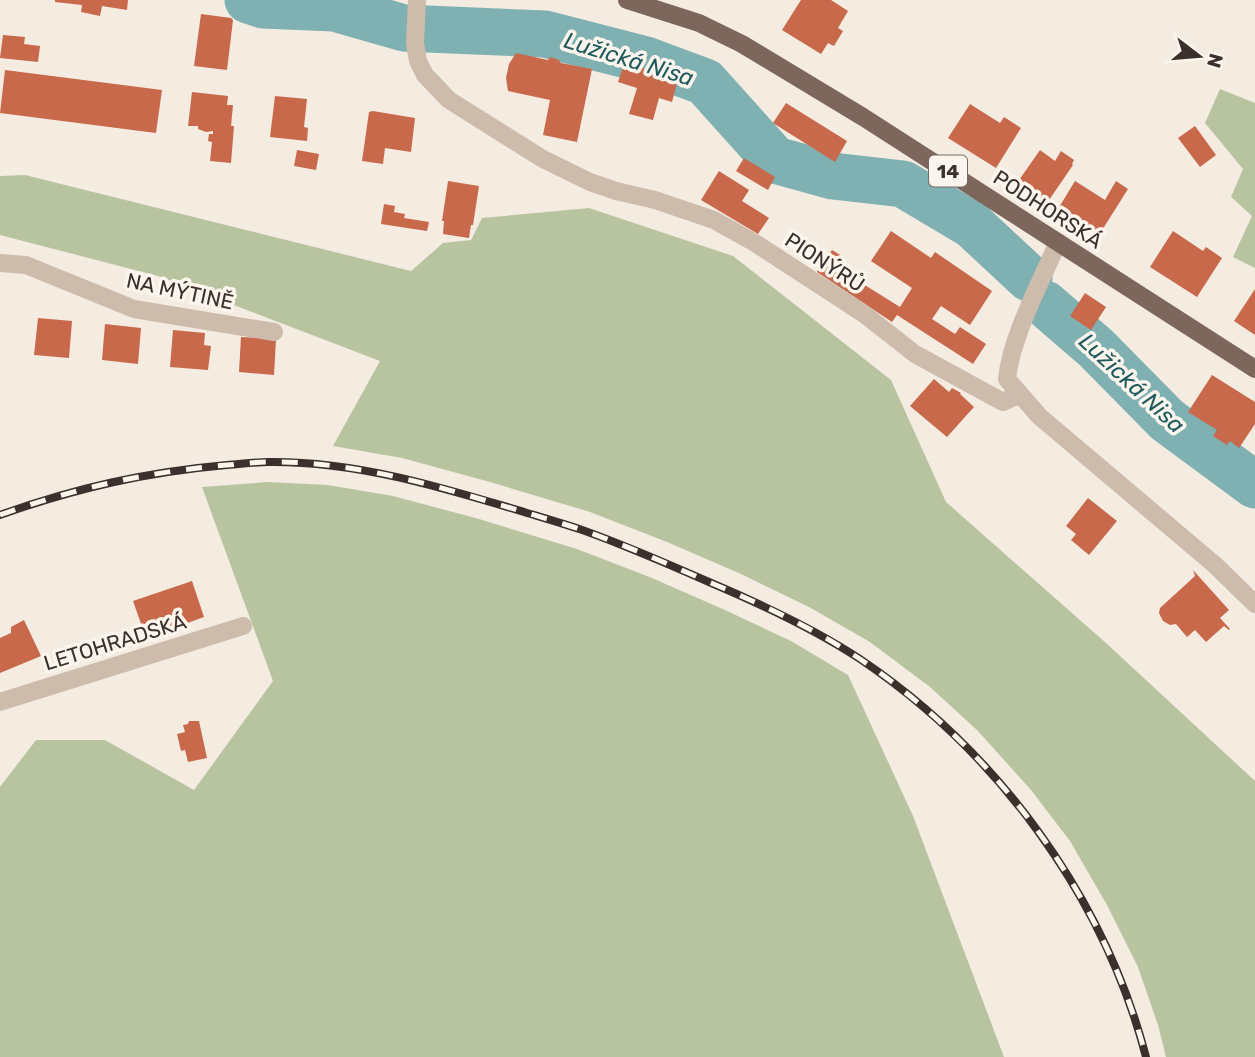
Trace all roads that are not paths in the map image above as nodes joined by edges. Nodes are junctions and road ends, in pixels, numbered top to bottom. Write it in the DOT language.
graph roads {
  1 [pos="417,0"];
  2 [pos="626,0"];
  3 [pos="1058,242"];
  4 [pos="0,263"];
  5 [pos="274,332"];
  6 [pos="1255,369"];
  7 [pos="1020,394"];
  8 [pos="1255,604"];
  9 [pos="243,626"];
  10 [pos="0,702"];
  1 -- 7 [label="street, PIONÝRŮ"];
  2 -- 3 [label="main road, PODHORSKÁ / 14"];
  3 -- 6 [label="main road, PODHORSKÁ / 14"];
  3 -- 7 [label="street"];
  4 -- 5 [label="street, NA MÝTINĚ"];
  7 -- 8 [label="street"];
  9 -- 10 [label="street, LETOHRADSKÁ"];
}
